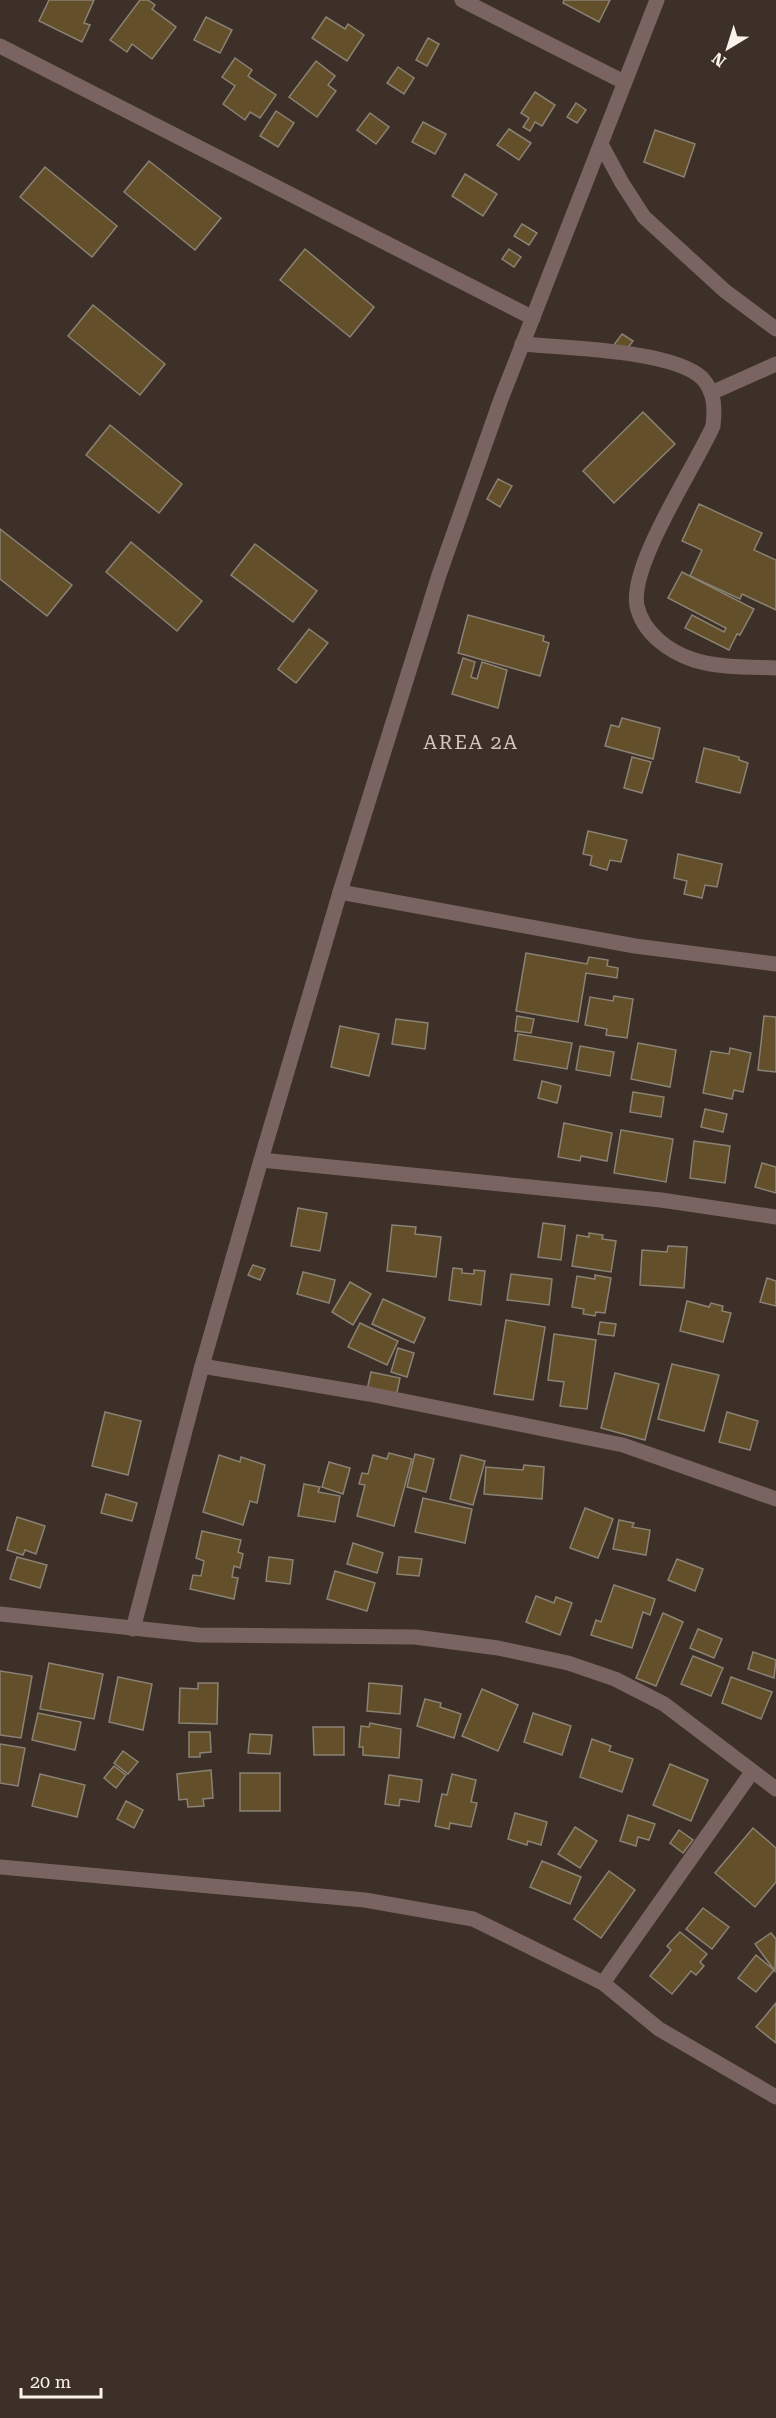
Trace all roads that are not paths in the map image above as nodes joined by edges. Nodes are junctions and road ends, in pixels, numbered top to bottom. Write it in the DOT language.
graph roads {
  1 [pos="462,0"];
  2 [pos="657,0"];
  3 [pos="0,46"];
  4 [pos="624,82"];
  5 [pos="602,144"];
  6 [pos="533,318"];
  7 [pos="776,329"];
  8 [pos="522,344"];
  9 [pos="776,364"];
  10 [pos="711,393"];
  11 [pos="776,668"];
  12 [pos="340,892"];
  13 [pos="776,964"];
  14 [pos="261,1160"];
  15 [pos="776,1217"];
  16 [pos="202,1366"];
  17 [pos="776,1499"];
  18 [pos="0,1614"];
  19 [pos="133,1629"];
  20 [pos="752,1772"];
  21 [pos="776,1789"];
  22 [pos="0,1867"];
  23 [pos="603,1983"];
  24 [pos="776,2097"];
  1 -- 4 [label="street"];
  2 -- 4 [label="street"];
  3 -- 6 [label="street"];
  4 -- 5 [label="street"];
  5 -- 6 [label="street"];
  5 -- 7 [label="street"];
  6 -- 8 [label="street"];
  8 -- 10 [label="street"];
  8 -- 12 [label="street"];
  9 -- 10 [label="street"];
  10 -- 11 [label="street"];
  12 -- 13 [label="street"];
  12 -- 14 [label="street"];
  14 -- 15 [label="street"];
  14 -- 16 [label="street"];
  16 -- 17 [label="street"];
  16 -- 19 [label="street"];
  18 -- 19 [label="street"];
  19 -- 20 [label="street"];
  20 -- 21 [label="street"];
  20 -- 23 [label="street"];
  22 -- 23 [label="street"];
  23 -- 24 [label="street"];
}
